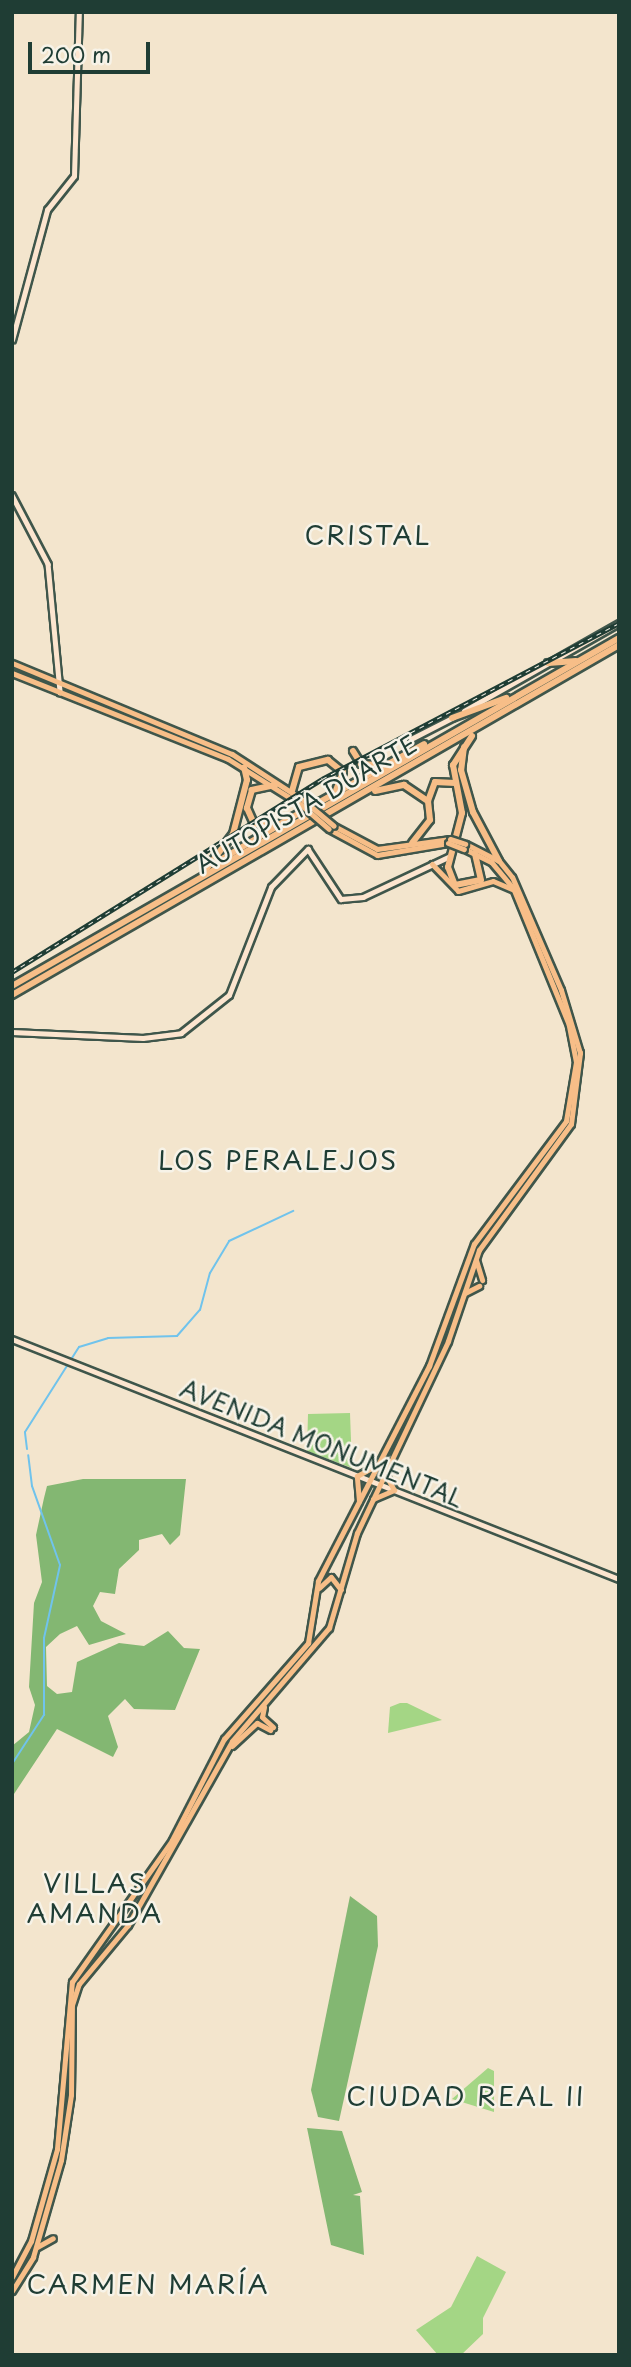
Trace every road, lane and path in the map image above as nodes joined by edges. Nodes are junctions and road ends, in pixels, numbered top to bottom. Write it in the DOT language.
graph roads {
  1 [pos="79,12"];
  2 [pos="12,340"];
  3 [pos="12,495"];
  4 [pos="619,623"];
  5 [pos="619,638"];
  6 [pos="619,645"];
  7 [pos="578,661"];
  8 [pos="12,663"];
  9 [pos="548,663"];
  10 [pos="12,673"];
  11 [pos="59,681"];
  12 [pos="524,691"];
  13 [pos="60,692"];
  14 [pos="452,718"];
  15 [pos="483,724"];
  16 [pos="451,733"];
  17 [pos="185,734"];
  18 [pos="472,736"];
  19 [pos="411,739"];
  20 [pos="183,741"];
  21 [pos="353,751"];
  22 [pos="386,763"];
  23 [pos="244,767"];
  24 [pos="455,783"];
  25 [pos="275,785"];
  26 [pos="334,793"];
  27 [pos="298,798"];
  28 [pos="354,800"];
  29 [pos="428,801"];
  30 [pos="278,825"];
  31 [pos="332,827"];
  32 [pos="449,841"];
  33 [pos="412,843"];
  34 [pos="465,847"];
  35 [pos="475,854"];
  36 [pos="452,855"];
  37 [pos="499,861"];
  38 [pos="435,862"];
  39 [pos="211,866"];
  40 [pos="448,872"];
  41 [pos="187,885"];
  42 [pos="516,893"];
  43 [pos="12,986"];
  44 [pos="12,995"];
  45 [pos="12,1032"];
  46 [pos="522,1187"];
  47 [pos="477,1255"];
  48 [pos="463,1296"];
  49 [pos="12,1339"];
  50 [pos="429,1374"];
  51 [pos="381,1460"];
  52 [pos="385,1474"];
  53 [pos="357,1476"];
  54 [pos="372,1481"];
  55 [pos="380,1485"];
  56 [pos="394,1490"];
  57 [pos="373,1499"];
  58 [pos="358,1508"];
  59 [pos="619,1579"];
  60 [pos="341,1596"];
  61 [pos="315,1598"];
  62 [pos="271,1696"];
  63 [pos="224,1754"];
  64 [pos="123,1911"];
  65 [pos="132,1917"];
  66 [pos="114,1925"];
  67 [pos="125,1929"];
  68 [pos="53,2238"];
  69 [pos="36,2250"];
  70 [pos="12,2277"];
  71 [pos="12,2291"];
  1 -- 2 [label="main road"];
  3 -- 11 [label="main road"];
  4 -- 9 [label="main road"];
  5 -- 7 [label="highway, AUTOPISTA DUARTE"];
  6 -- 15 [label="highway, AUTOPISTA DUARTE"];
  7 -- 9 [label="highway"];
  7 -- 12 [label="highway, AUTOPISTA DUARTE"];
  8 -- 11 [label="main road"];
  9 -- 14 [label="main road"];
  10 -- 13 [label="main road"];
  11 -- 13 [label="main road"];
  11 -- 17 [label="main road"];
  12 -- 14 [label="highway"];
  12 -- 16 [label="highway, AUTOPISTA DUARTE"];
  13 -- 20 [label="main road"];
  14 -- 19 [label="main road"];
  15 -- 18 [label="highway"];
  15 -- 28 [label="highway, AUTOPISTA DUARTE"];
  16 -- 22 [label="highway"];
  16 -- 41 [label="highway, AUTOPISTA DUARTE"];
  17 -- 20 [label="main road"];
  17 -- 27 [label="main road"];
  18 -- 24 [label="highway"];
  18 -- 37 [label="highway"];
  20 -- 23 [label="main road"];
  21 -- 22 [label="highway"];
  22 -- 26 [label="highway"];
  23 -- 25 [label="main road"];
  23 -- 39 [label="highway"];
  24 -- 29 [label="highway"];
  24 -- 36 [label="highway"];
  25 -- 27 [label="main road"];
  25 -- 30 [label="highway"];
  26 -- 27 [label="highway"];
  26 -- 30 [label="highway"];
  27 -- 31 [label="main road, bridge"];
  28 -- 29 [label="highway"];
  28 -- 44 [label="highway, AUTOPISTA DUARTE"];
  29 -- 33 [label="highway"];
  30 -- 39 [label="highway"];
  31 -- 32 [label="main road"];
  31 -- 33 [label="main road"];
  32 -- 33 [label="main road"];
  32 -- 34 [label="main road, bridge"];
  34 -- 35 [label="main road"];
  34 -- 37 [label="main road"];
  35 -- 40 [label="highway"];
  35 -- 42 [label="main road"];
  36 -- 38 [label="main road"];
  36 -- 40 [label="highway"];
  37 -- 46 [label="main road"];
  38 -- 40 [label="main road"];
  38 -- 42 [label="main road"];
  38 -- 45 [label="main road"];
  39 -- 41 [label="highway"];
  41 -- 43 [label="highway, AUTOPISTA DUARTE"];
  42 -- 46 [label="main road"];
  46 -- 47 [label="main road"];
  46 -- 50 [label="main road"];
  47 -- 48 [label="main road"];
  47 -- 48 [label="main road"];
  48 -- 50 [label="main road"];
  49 -- 53 [label="main road, AVENIDA MONUMENTAL"];
  50 -- 51 [label="main road"];
  50 -- 52 [label="main road"];
  51 -- 53 [label="main road"];
  51 -- 54 [label="main road"];
  52 -- 55 [label="main road"];
  52 -- 56 [label="main road"];
  53 -- 54 [label="main road, AVENIDA MONUMENTAL"];
  53 -- 58 [label="main road"];
  54 -- 55 [label="main road, AVENIDA MONUMENTAL"];
  54 -- 58 [label="main road"];
  55 -- 56 [label="main road, AVENIDA MONUMENTAL"];
  55 -- 57 [label="main road"];
  56 -- 57 [label="main road"];
  56 -- 59 [label="main road, AVENIDA MONUMENTAL"];
  57 -- 60 [label="main road"];
  58 -- 61 [label="main road"];
  60 -- 61 [label="main road"];
  60 -- 62 [label="main road"];
  61 -- 64 [label="main road"];
  62 -- 63 [label="main road"];
  62 -- 63 [label="main road"];
  63 -- 65 [label="main road"];
  64 -- 65 [label="main road"];
  64 -- 66 [label="main road"];
  65 -- 67 [label="main road"];
  66 -- 67 [label="main road"];
  66 -- 70 [label="main road"];
  67 -- 69 [label="main road"];
  68 -- 69 [label="main road"];
  69 -- 71 [label="main road"];
}
